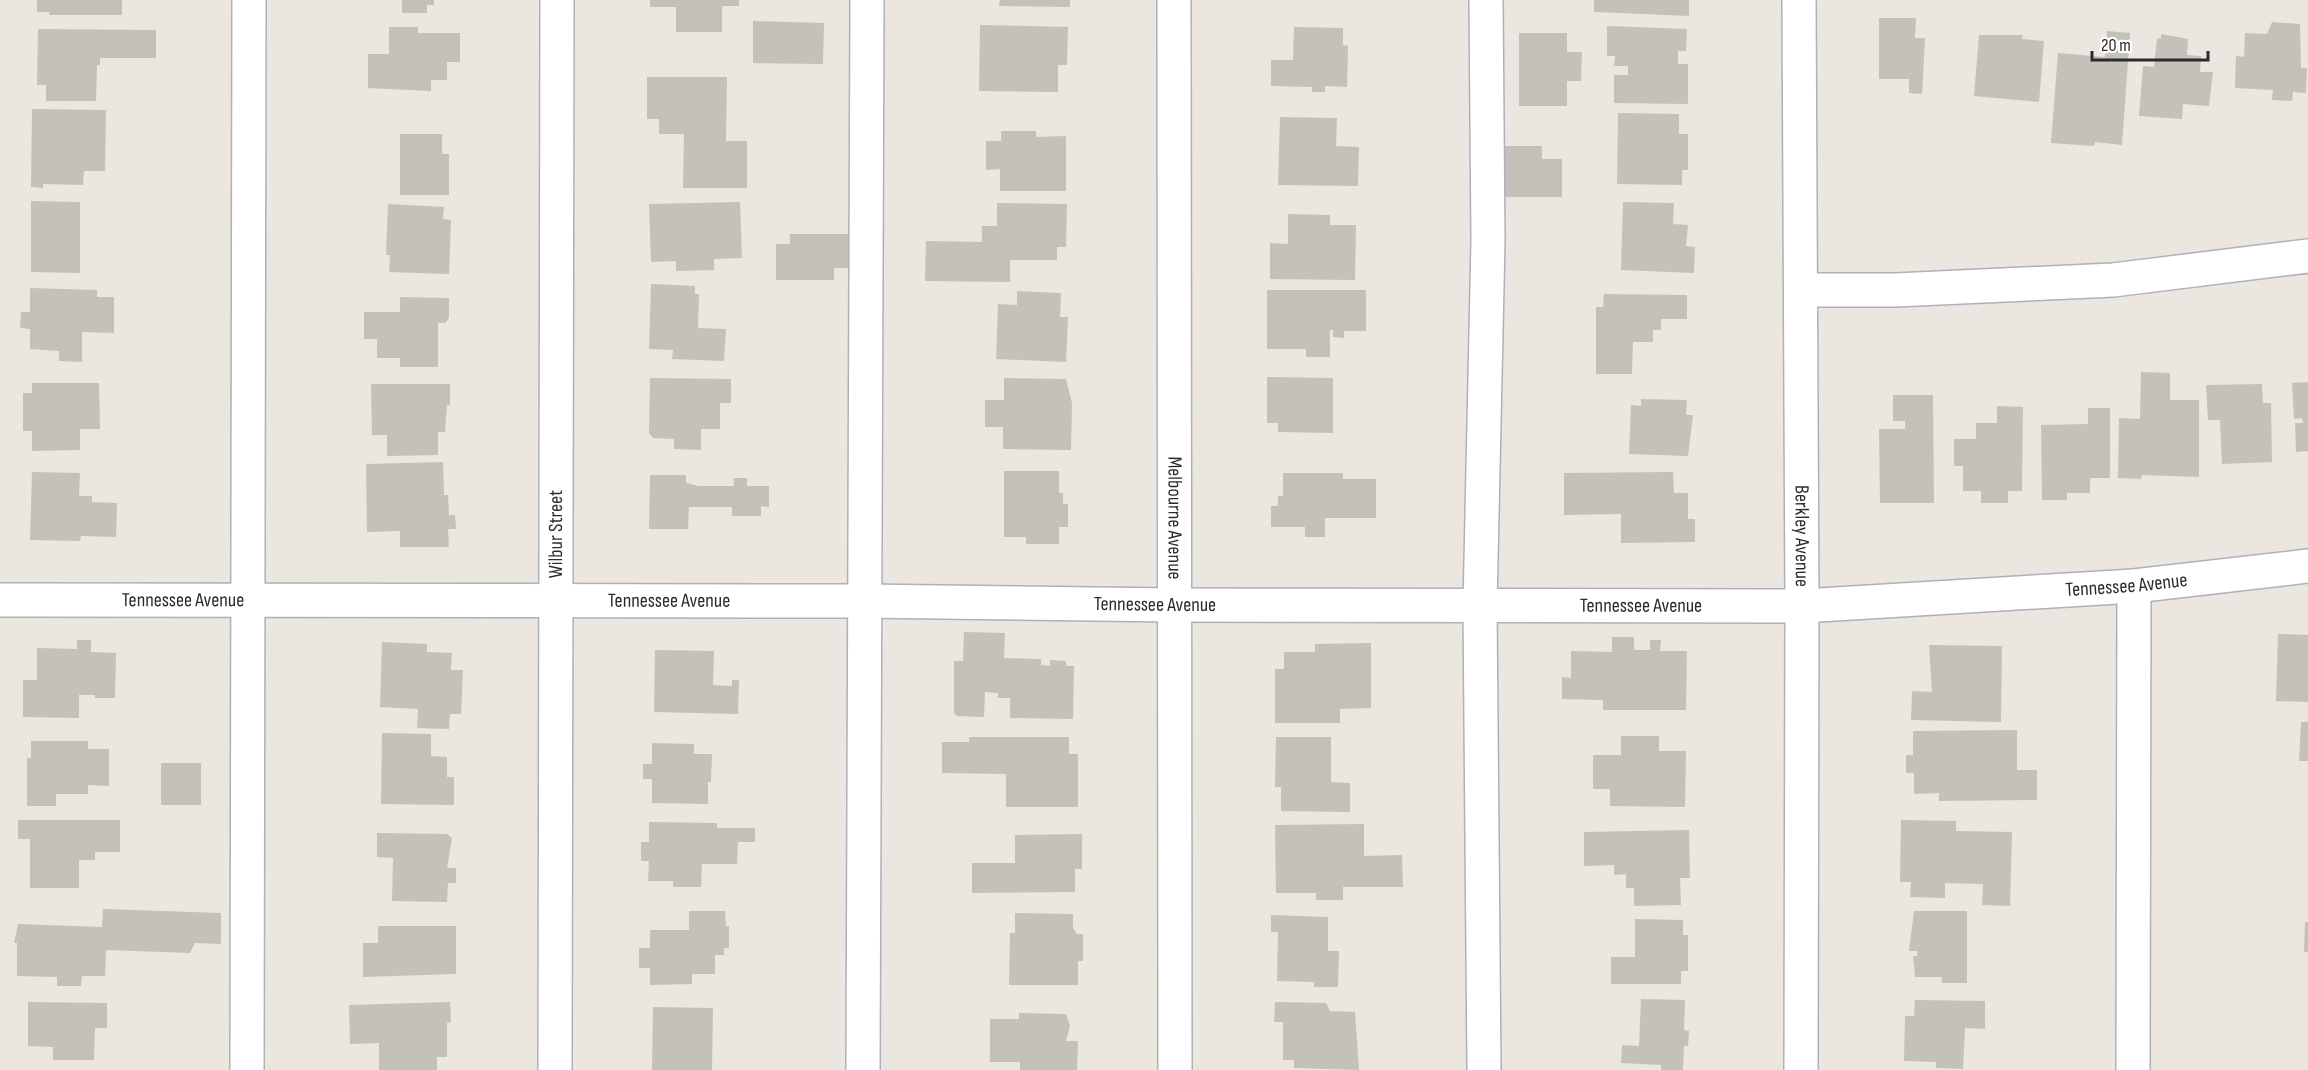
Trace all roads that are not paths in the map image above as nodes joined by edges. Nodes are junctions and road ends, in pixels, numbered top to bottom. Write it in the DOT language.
graph roads {
  1 [pos="249,0"];
  2 [pos="557,0"];
  3 [pos="867,0"];
  4 [pos="1174,0"];
  5 [pos="1486,0"];
  6 [pos="1799,0"];
  7 [pos="2308,256"];
  8 [pos="1801,290"];
  9 [pos="2308,566"];
  10 [pos="2134,586"];
  11 [pos="0,600"];
  12 [pos="248,600"];
  13 [pos="557,601"];
  14 [pos="864,601"];
  15 [pos="1174,605"];
  16 [pos="1480,606"];
  17 [pos="1802,606"];
  18 [pos="247,1070"];
  19 [pos="555,1070"];
  20 [pos="863,1070"];
  21 [pos="1174,1070"];
  22 [pos="1484,1070"];
  23 [pos="1801,1070"];
  24 [pos="2133,1070"];
  1 -- 12 [label="street"];
  2 -- 13 [label="street, Wilbur Street"];
  3 -- 14 [label="street"];
  4 -- 15 [label="street, Melbourne Avenue"];
  5 -- 16 [label="street"];
  6 -- 8 [label="street, Berkley Avenue"];
  7 -- 8 [label="street"];
  8 -- 17 [label="street, Berkley Avenue"];
  9 -- 10 [label="street, Tennessee Avenue"];
  10 -- 17 [label="street, Tennessee Avenue"];
  10 -- 24 [label="street"];
  11 -- 12 [label="street, Tennessee Avenue"];
  12 -- 13 [label="street, Tennessee Avenue"];
  12 -- 18 [label="street"];
  13 -- 14 [label="street, Tennessee Avenue"];
  13 -- 19 [label="street, Wilbur Street"];
  14 -- 15 [label="street, Tennessee Avenue"];
  14 -- 20 [label="street"];
  15 -- 16 [label="street, Tennessee Avenue"];
  15 -- 21 [label="street, Melbourne Avenue"];
  16 -- 17 [label="street, Tennessee Avenue"];
  16 -- 22 [label="street"];
  17 -- 23 [label="street, Berkley Avenue"];
}
